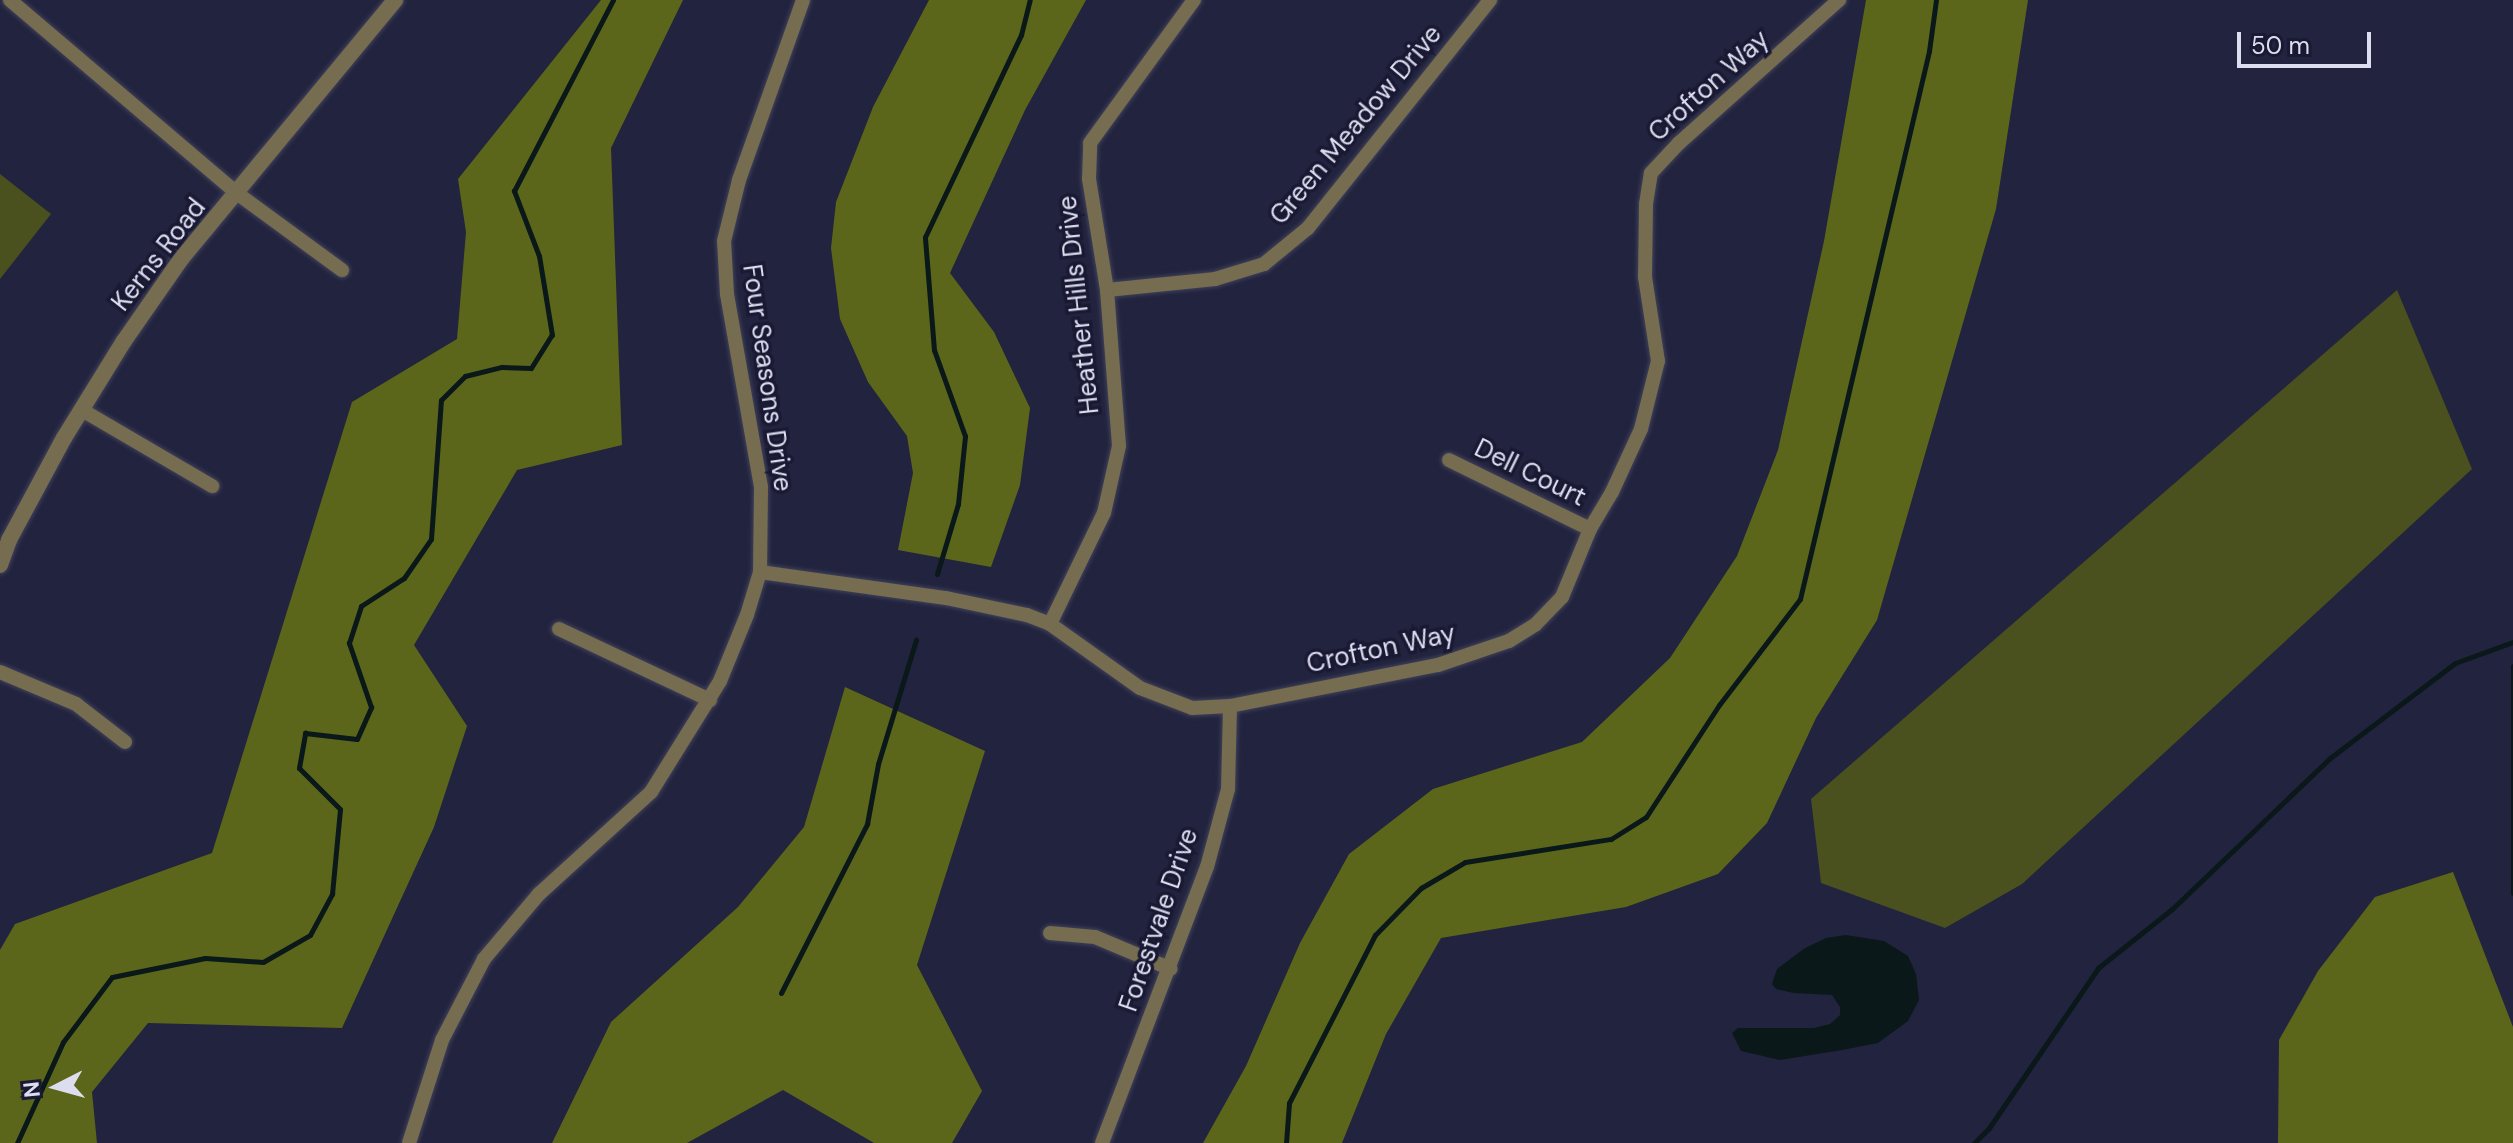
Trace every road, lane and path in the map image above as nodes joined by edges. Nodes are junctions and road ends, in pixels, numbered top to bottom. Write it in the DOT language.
graph roads {
  1 [pos="10,0"];
  2 [pos="395,0"];
  3 [pos="803,0"];
  4 [pos="1194,0"];
  5 [pos="1490,0"];
  6 [pos="1839,0"];
  7 [pos="238,194"];
  8 [pos="342,270"];
  9 [pos="1107,290"];
  10 [pos="82,410"];
  11 [pos="1449,460"];
  12 [pos="212,486"];
  13 [pos="1590,529"];
  14 [pos="0,565"];
  15 [pos="760,572"];
  16 [pos="1050,624"];
  17 [pos="559,629"];
  18 [pos="0,672"];
  19 [pos="710,700"];
  20 [pos="1230,706"];
  21 [pos="125,742"];
  22 [pos="1050,933"];
  23 [pos="1171,969"];
  24 [pos="409,1143"];
  25 [pos="1102,1143"];
  1 -- 7 [label="street"];
  2 -- 7 [label="street, Kerns Road"];
  3 -- 15 [label="street, Four Seasons Drive"];
  4 -- 9 [label="street, Heather Hills Drive"];
  5 -- 9 [label="street, Green Meadow Drive"];
  6 -- 13 [label="street, Crofton Way"];
  7 -- 8 [label="street"];
  7 -- 10 [label="street, Kerns Road"];
  9 -- 16 [label="street, Heather Hills Drive"];
  10 -- 12 [label="street"];
  10 -- 14 [label="street, Kerns Road"];
  11 -- 13 [label="street, Dell Court"];
  13 -- 20 [label="street, Crofton Way"];
  15 -- 16 [label="street, Crofton Way"];
  15 -- 19 [label="street, Four Seasons Drive"];
  16 -- 20 [label="street, Crofton Way"];
  17 -- 19 [label="street"];
  18 -- 21 [label="street"];
  19 -- 24 [label="street, Four Seasons Drive"];
  20 -- 23 [label="street, Forestvale Drive"];
  22 -- 23 [label="street"];
  23 -- 25 [label="street, Forestvale Drive"];
}
